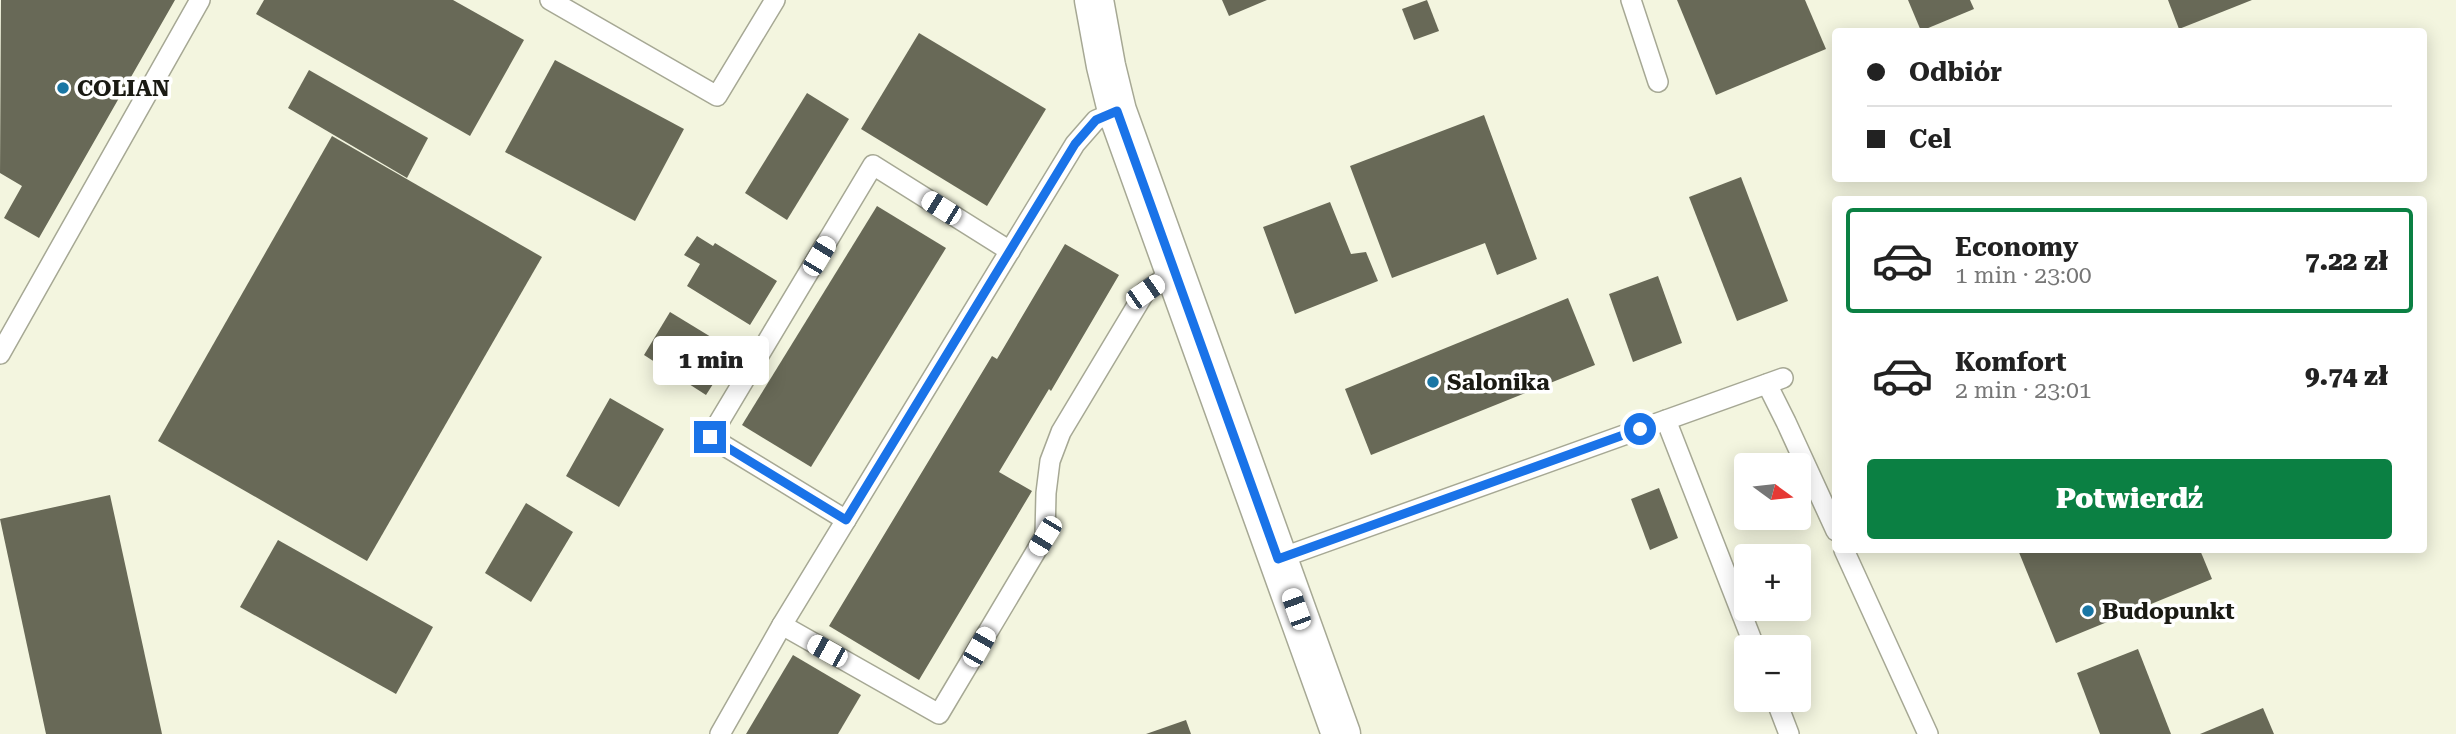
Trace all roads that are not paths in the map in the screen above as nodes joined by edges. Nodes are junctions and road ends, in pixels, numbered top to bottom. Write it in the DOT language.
graph roads {
  1 [pos="200,0"];
  2 [pos="550,0"];
  3 [pos="775,0"];
  4 [pos="1094,0"];
  5 [pos="1631,0"];
  6 [pos="1658,82"];
  7 [pos="1117,111"];
  8 [pos="1010,251"];
  9 [pos="1175,271"];
  10 [pos="0,355"];
  11 [pos="1666,420"];
  12 [pos="846,520"];
  13 [pos="1832,522"];
  14 [pos="1845,553"];
  15 [pos="1278,559"];
  16 [pos="782,625"];
  17 [pos="1750,635"];
  18 [pos="1781,712"];
  19 [pos="720,734"];
  20 [pos="1341,734"];
  21 [pos="1789,734"];
  22 [pos="1928,734"];
  1 -- 10 [label="lane"];
  2 -- 3 [label="lane"];
  4 -- 7 [label="street"];
  5 -- 6 [label="lane"];
  7 -- 8 [label="lane"];
  7 -- 9 [label="street"];
  8 -- 12 [label="lane"];
  8 -- 12 [label="lane"];
  9 -- 15 [label="street"];
  9 -- 16 [label="lane"];
  11 -- 13 [label="lane"];
  11 -- 15 [label="lane"];
  11 -- 17 [label="lane"];
  12 -- 16 [label="lane"];
  14 -- 22 [label="lane"];
  15 -- 20 [label="street"];
  16 -- 19 [label="lane"];
  18 -- 21 [label="lane"];
}
